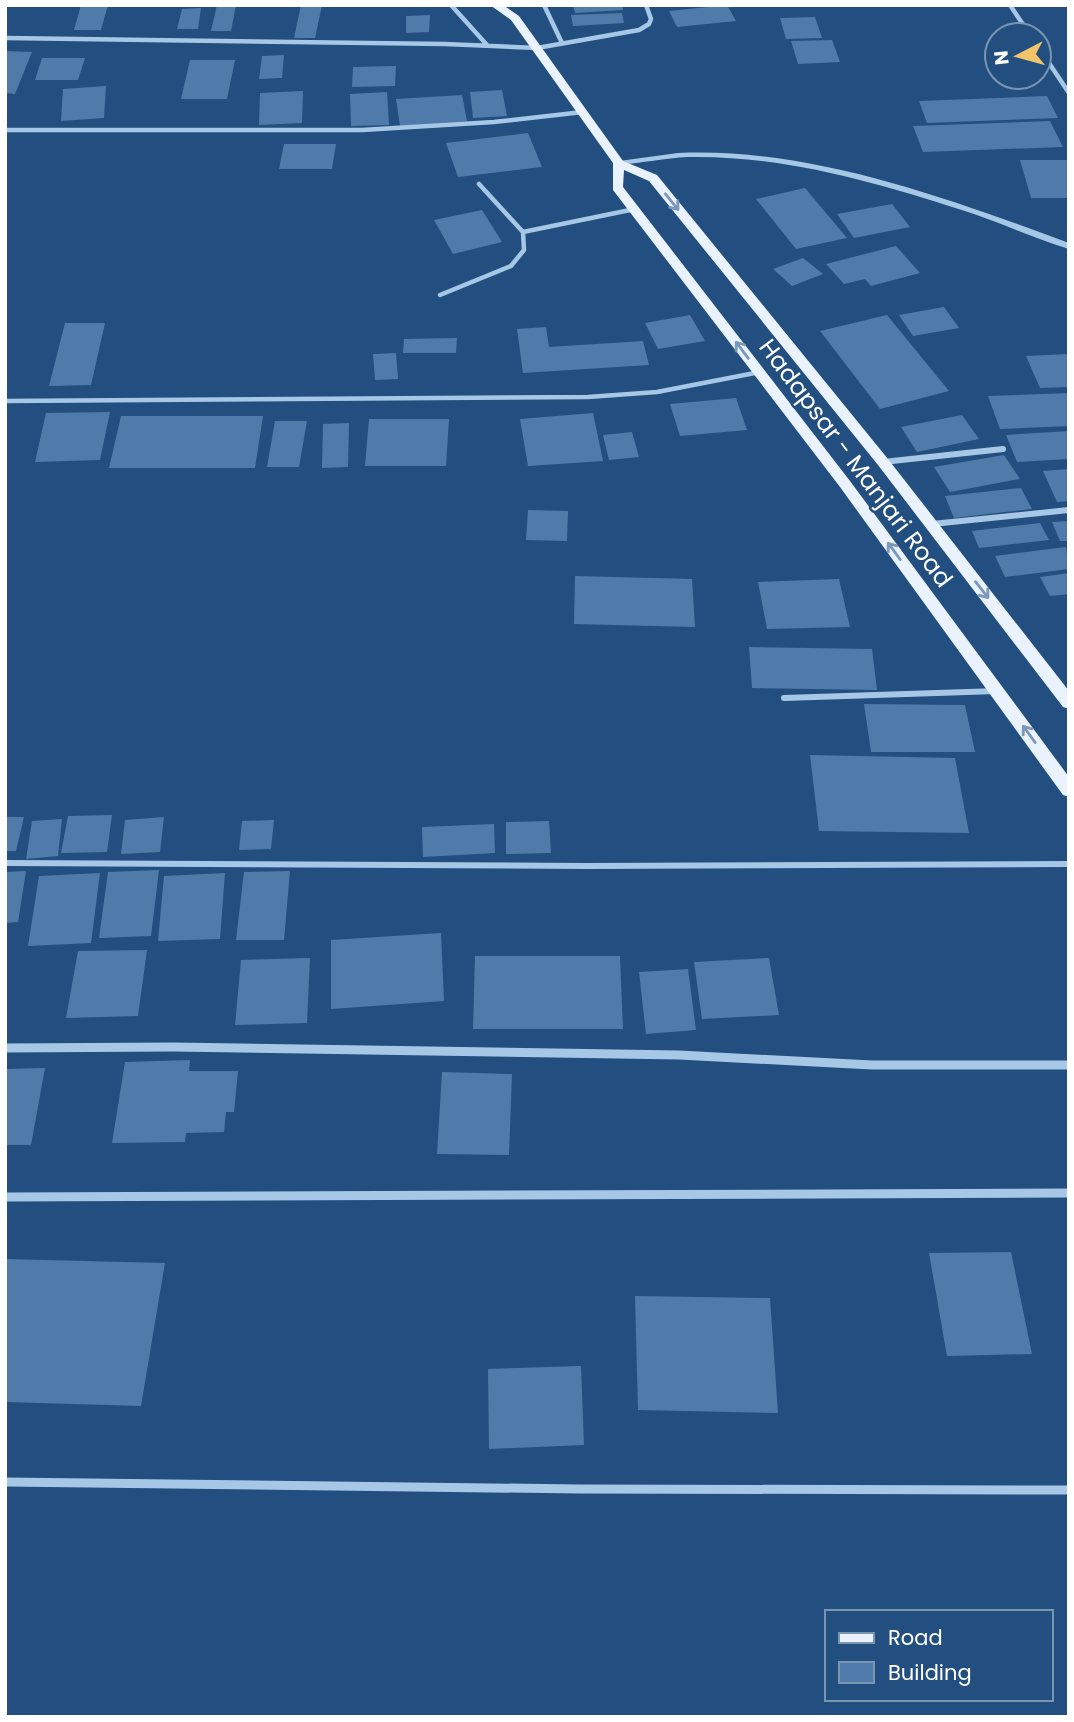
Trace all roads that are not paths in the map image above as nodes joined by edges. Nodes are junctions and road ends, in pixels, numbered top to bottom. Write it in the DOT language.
graph roads {
  1 [pos="451,5"];
  2 [pos="495,5"];
  3 [pos="515,5"];
  4 [pos="544,5"];
  5 [pos="646,5"];
  6 [pos="1010,5"];
  7 [pos="515,18"];
  8 [pos="1021,21"];
  9 [pos="5,38"];
  10 [pos="562,43"];
  11 [pos="488,46"];
  12 [pos="537,48"];
  13 [pos="1053,69"];
  14 [pos="1069,93"];
  15 [pos="583,112"];
  16 [pos="5,130"];
  17 [pos="618,163"];
  18 [pos="479,184"];
  19 [pos="635,209"];
  20 [pos="523,232"];
  21 [pos="1069,246"];
  22 [pos="440,295"];
  23 [pos="760,372"];
  24 [pos="5,401"];
  25 [pos="1003,449"];
  26 [pos="883,462"];
  27 [pos="1069,510"];
  28 [pos="932,524"];
  29 [pos="999,691"];
  30 [pos="784,698"];
  31 [pos="1069,703"];
  32 [pos="1069,790"];
  33 [pos="5,863"];
  34 [pos="1069,864"];
  35 [pos="5,1048"];
  36 [pos="1069,1065"];
  37 [pos="1069,1194"];
  38 [pos="5,1197"];
  39 [pos="5,1482"];
  40 [pos="1069,1490"];
  1 -- 11 [label="street"];
  2 -- 7 [label="main road"];
  3 -- 7 [label="main road"];
  4 -- 10 [label="street"];
  5 -- 10 [label="street"];
  6 -- 8 [label="street"];
  7 -- 12 [label="main road, Hadapsar - Manjari Road"];
  9 -- 11 [label="street"];
  10 -- 12 [label="street"];
  11 -- 12 [label="street"];
  12 -- 15 [label="main road, Hadapsar - Manjari Road"];
  13 -- 14 [label="street"];
  15 -- 16 [label="street"];
  15 -- 17 [label="main road, Hadapsar - Manjari Road"];
  17 -- 19 [label="main road, Hadapsar - Manjari Road"];
  17 -- 21 [label="street"];
  17 -- 26 [label="main road, Hadapsar - Manjari Road, one-way"];
  18 -- 20 [label="street"];
  19 -- 20 [label="street"];
  23 -- 19 [label="main road, Hadapsar - Manjari Road, one-way"];
  20 -- 22 [label="street"];
  23 -- 24 [label="street"];
  29 -- 23 [label="main road, Hadapsar - Manjari Road, one-way"];
  25 -- 26 [label="street"];
  26 -- 28 [label="main road, Hadapsar - Manjari Road"];
  27 -- 28 [label="street"];
  28 -- 31 [label="main road, Hadapsar - Manjari Road, one-way"];
  29 -- 30 [label="street"];
  32 -- 29 [label="main road, Hadapsar - Manjari Road, one-way"];
  33 -- 34 [label="street"];
  35 -- 36 [label="street"];
  37 -- 38 [label="street"];
  39 -- 40 [label="street"];
}
